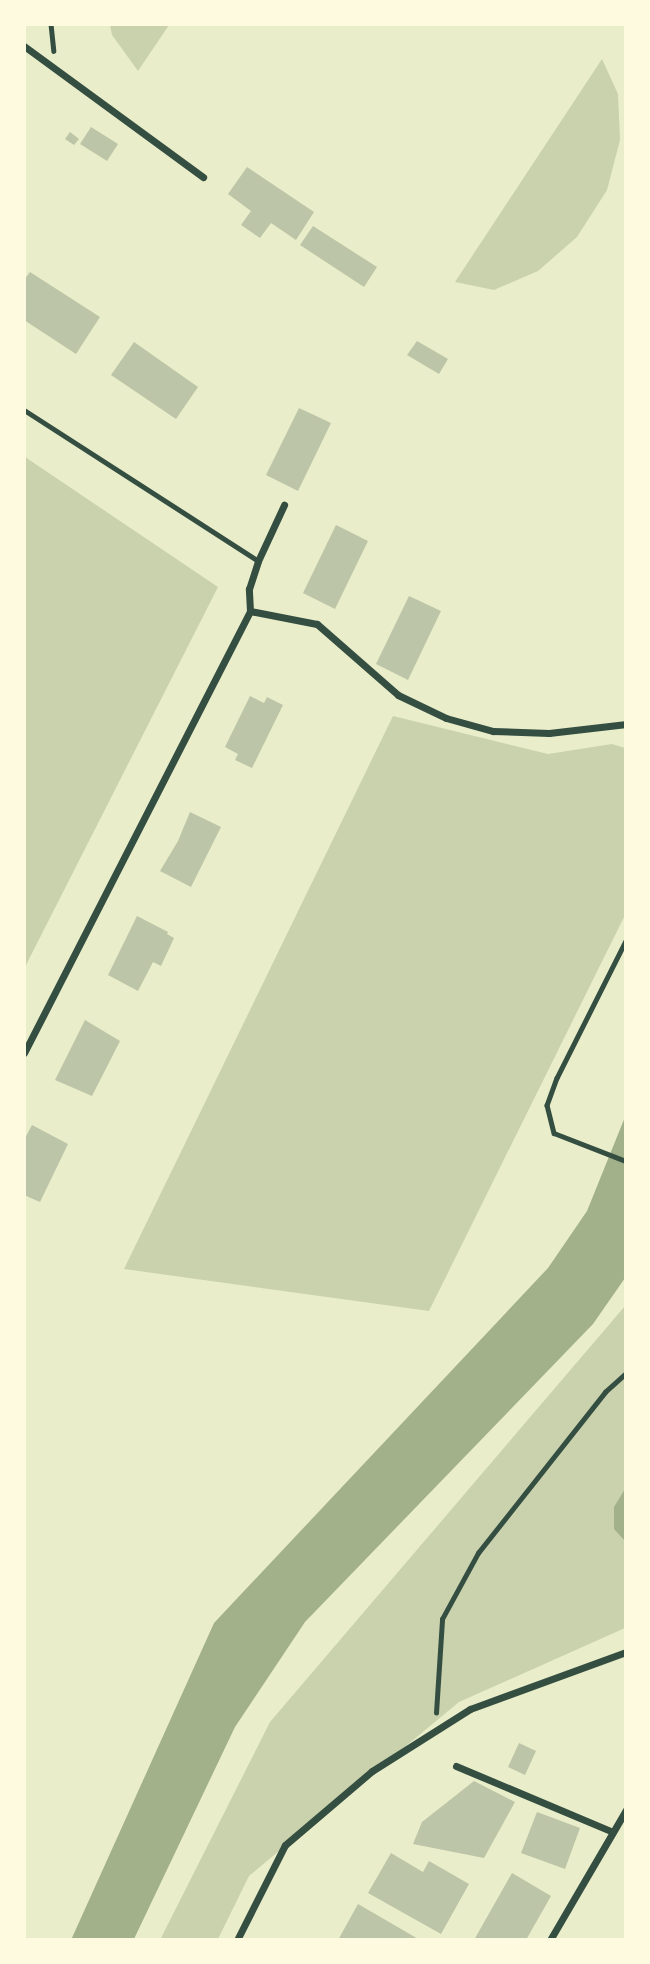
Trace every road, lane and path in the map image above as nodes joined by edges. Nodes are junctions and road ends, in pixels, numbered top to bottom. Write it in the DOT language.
graph roads {
  1 [pos="24,47"];
  2 [pos="203,177"];
  3 [pos="24,410"];
  4 [pos="284,505"];
  5 [pos="258,561"];
  6 [pos="250,611"];
  7 [pos="625,724"];
  8 [pos="625,941"];
  9 [pos="24,1053"];
  10 [pos="625,1161"];
  11 [pos="625,1373"];
  12 [pos="625,1651"];
  13 [pos="435,1732"];
  14 [pos="456,1766"];
  15 [pos="625,1810"];
  16 [pos="613,1832"];
  17 [pos="237,1940"];
  18 [pos="550,1940"];
  1 -- 2 [label="street"];
  3 -- 5 [label="lane"];
  4 -- 5 [label="street"];
  5 -- 6 [label="street"];
  6 -- 7 [label="street"];
  6 -- 9 [label="street"];
  8 -- 10 [label="path"];
  11 -- 13 [label="path"];
  12 -- 13 [label="street"];
  13 -- 17 [label="street"];
  14 -- 16 [label="street"];
  15 -- 16 [label="street"];
  16 -- 18 [label="street"];
}
